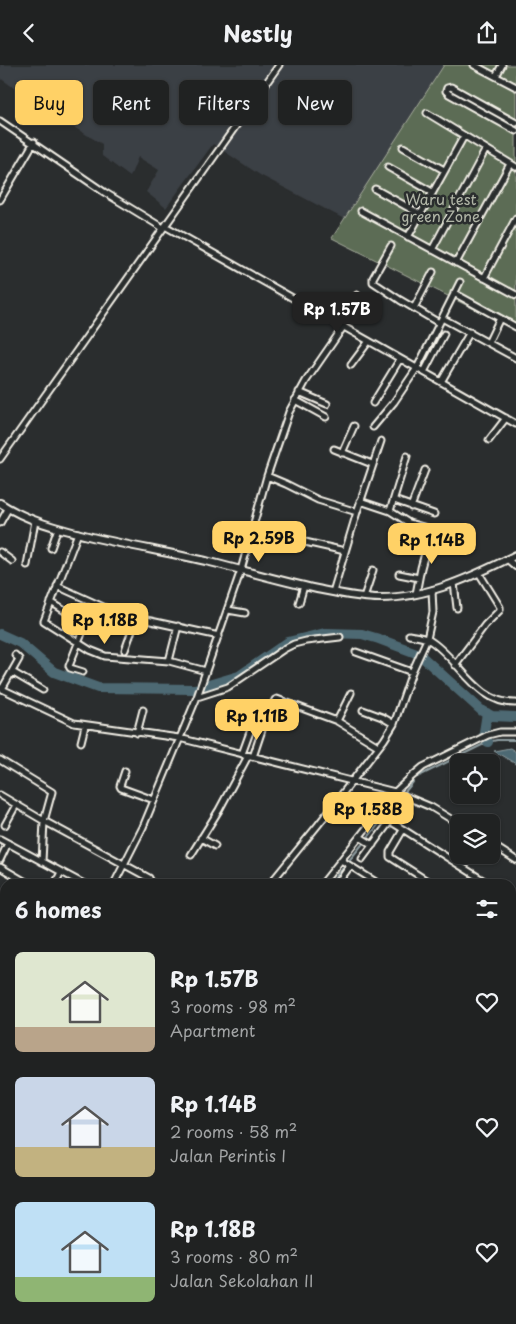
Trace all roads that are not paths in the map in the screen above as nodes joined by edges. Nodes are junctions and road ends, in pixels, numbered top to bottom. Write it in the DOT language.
graph roads {
  1 [pos="279,65"];
  2 [pos="474,65"];
  3 [pos="502,65"];
  4 [pos="496,77"];
  5 [pos="516,87"];
  6 [pos="427,113"];
  7 [pos="501,114"];
  8 [pos="497,121"];
  9 [pos="1,122"];
  10 [pos="516,123"];
  11 [pos="516,131"];
  12 [pos="464,136"];
  13 [pos="34,142"];
  14 [pos="403,147"];
  15 [pos="486,149"];
  16 [pos="510,164"];
  17 [pos="388,167"];
  18 [pos="516,167"];
  19 [pos="444,170"];
  20 [pos="0,185"];
  21 [pos="6,189"];
  22 [pos="375,189"];
  23 [pos="432,192"];
  24 [pos="0,200"];
  25 [pos="361,211"];
  26 [pos="420,214"];
  27 [pos="516,218"];
  28 [pos="164,227"];
  29 [pos="408,237"];
  30 [pos="391,246"];
  31 [pos="432,250"];
  32 [pos="456,263"];
  33 [pos="433,272"];
  34 [pos="484,278"];
  35 [pos="460,281"];
  36 [pos="516,287"];
  37 [pos="454,293"];
  38 [pos="514,294"];
  39 [pos="357,295"];
  40 [pos="414,309"];
  41 [pos="500,318"];
  42 [pos="440,320"];
  43 [pos="338,323"];
  44 [pos="344,326"];
  45 [pos="516,327"];
  46 [pos="470,333"];
  47 [pos="444,334"];
  48 [pos="369,341"];
  49 [pos="488,343"];
  50 [pos="516,358"];
  51 [pos="400,359"];
  52 [pos="351,365"];
  53 [pos="417,368"];
  54 [pos="424,372"];
  55 [pos="441,382"];
  56 [pos="299,392"];
  57 [pos="295,400"];
  58 [pos="373,403"];
  59 [pos="327,404"];
  60 [pos="326,417"];
  61 [pos="506,418"];
  62 [pos="516,424"];
  63 [pos="354,426"];
  64 [pos="373,427"];
  65 [pos="489,440"];
  66 [pos="381,441"];
  67 [pos="334,449"];
  68 [pos="342,453"];
  69 [pos="407,455"];
  70 [pos="0,459"];
  71 [pos="372,464"];
  72 [pos="425,470"];
  73 [pos="267,476"];
  74 [pos="394,500"];
  75 [pos="360,501"];
  76 [pos="0,503"];
  77 [pos="411,507"];
  78 [pos="8,509"];
  79 [pos="390,511"];
  80 [pos="357,512"];
  81 [pos="434,514"];
  82 [pos="35,521"];
  83 [pos="0,523"];
  84 [pos="58,528"];
  85 [pos="78,533"];
  86 [pos="305,542"];
  87 [pos="51,547"];
  88 [pos="345,551"];
  89 [pos="0,552"];
  90 [pos="516,555"];
  91 [pos="507,559"];
  92 [pos="12,561"];
  93 [pos="27,565"];
  94 [pos="516,567"];
  95 [pos="241,570"];
  96 [pos="373,570"];
  97 [pos="479,573"];
  98 [pos="399,574"];
  99 [pos="419,578"];
  100 [pos="454,583"];
  101 [pos="57,586"];
  102 [pos="304,586"];
  103 [pos="432,590"];
  104 [pos="333,592"];
  105 [pos="416,594"];
  106 [pos="364,597"];
  107 [pos="51,602"];
  108 [pos="94,603"];
  109 [pos="299,603"];
  110 [pos="457,608"];
  111 [pos="228,610"];
  112 [pos="245,613"];
  113 [pos="136,619"];
  114 [pos="85,624"];
  115 [pos="178,626"];
  116 [pos="409,635"];
  117 [pos="219,636"];
  118 [pos="340,637"];
  119 [pos="426,641"];
  120 [pos="78,643"];
  121 [pos="125,650"];
  122 [pos="356,652"];
  123 [pos="15,655"];
  124 [pos="168,661"];
  125 [pos="455,665"];
  126 [pos="12,672"];
  127 [pos="206,672"];
  128 [pos="83,673"];
  129 [pos="412,673"];
  130 [pos="1,688"];
  131 [pos="43,690"];
  132 [pos="351,693"];
  133 [pos="198,695"];
  134 [pos="516,703"];
  135 [pos="143,710"];
  136 [pos="363,710"];
  137 [pos="254,721"];
  138 [pos="337,721"];
  139 [pos="394,724"];
  140 [pos="85,726"];
  141 [pos="516,732"];
  142 [pos="137,733"];
  143 [pos="180,738"];
  144 [pos="80,742"];
  145 [pos="378,747"];
  146 [pos="247,755"];
  147 [pos="0,760"];
  148 [pos="124,771"];
  149 [pos="350,782"];
  150 [pos="397,793"];
  151 [pos="0,795"];
  152 [pos="406,797"];
  153 [pos="154,800"];
  154 [pos="16,805"];
  155 [pos="385,818"];
  156 [pos="450,819"];
  157 [pos="44,821"];
  158 [pos="5,825"];
  159 [pos="403,830"];
  160 [pos="201,838"];
  161 [pos="0,839"];
  162 [pos="367,841"];
  163 [pos="8,843"];
  164 [pos="216,846"];
  165 [pos="500,850"];
  166 [pos="191,855"];
  167 [pos="362,859"];
  168 [pos="0,860"];
  169 [pos="516,860"];
  170 [pos="42,862"];
  171 [pos="123,864"];
  172 [pos="346,864"];
  173 [pos="0,867"];
  174 [pos="61,872"];
  175 [pos="20,879"];
  176 [pos="57,879"];
  177 [pos="74,879"];
  178 [pos="116,879"];
  179 [pos="150,879"];
  180 [pos="274,879"];
  181 [pos="330,879"];
  182 [pos="339,879"];
  183 [pos="371,879"];
  184 [pos="424,879"];
  185 [pos="477,879"];
  1 -- 28 [label="street"];
  2 -- 4 [label="street"];
  3 -- 4 [label="street"];
  4 -- 5 [label="street"];
  6 -- 12 [label="street"];
  7 -- 8 [label="street"];
  7 -- 8 [label="street"];
  7 -- 10 [label="street"];
  8 -- 11 [label="street"];
  9 -- 13 [label="street"];
  12 -- 15 [label="street"];
  12 -- 19 [label="street"];
  13 -- 21 [label="street"];
  13 -- 28 [label="street"];
  14 -- 19 [label="street"];
  15 -- 16 [label="street"];
  15 -- 31 [label="street"];
  16 -- 18 [label="street"];
  16 -- 32 [label="street"];
  17 -- 23 [label="street"];
  19 -- 23 [label="street"];
  20 -- 21 [label="street"];
  21 -- 24 [label="street"];
  22 -- 26 [label="street"];
  23 -- 26 [label="street"];
  25 -- 29 [label="street"];
  26 -- 29 [label="street"];
  27 -- 34 [label="street"];
  28 -- 43 [label="street"];
  28 -- 70 [label="street"];
  29 -- 31 [label="street"];
  30 -- 40 [label="street"];
  31 -- 32 [label="street"];
  32 -- 34 [label="street"];
  33 -- 40 [label="street"];
  34 -- 38 [label="street"];
  35 -- 37 [label="street"];
  36 -- 38 [label="street"];
  37 -- 41 [label="street"];
  37 -- 42 [label="street"];
  39 -- 43 [label="street"];
  40 -- 42 [label="street"];
  41 -- 45 [label="street"];
  41 -- 49 [label="street"];
  42 -- 46 [label="street"];
  42 -- 53 [label="street"];
  43 -- 44 [label="street"];
  44 -- 48 [label="street"];
  44 -- 56 [label="street"];
  46 -- 49 [label="street"];
  46 -- 55 [label="street"];
  47 -- 54 [label="street"];
  48 -- 51 [label="street"];
  48 -- 52 [label="street"];
  49 -- 50 [label="street"];
  51 -- 53 [label="street"];
  51 -- 58 [label="street"];
  53 -- 54 [label="street"];
  53 -- 64 [label="street"];
  54 -- 55 [label="street"];
  55 -- 61 [label="street"];
  56 -- 57 [label="street"];
  56 -- 59 [label="street"];
  57 -- 60 [label="street"];
  57 -- 73 [label="street"];
  61 -- 62 [label="street"];
  61 -- 65 [label="street"];
  63 -- 68 [label="street"];
  66 -- 71 [label="street"];
  67 -- 68 [label="street"];
  68 -- 71 [label="street"];
  69 -- 74 [label="street"];
  71 -- 75 [label="street"];
  72 -- 77 [label="street"];
  73 -- 80 [label="street"];
  73 -- 95 [label="street"];
  74 -- 77 [label="street"];
  74 -- 79 [label="street"];
  75 -- 79 [label="street"];
  75 -- 80 [label="street"];
  76 -- 78 [label="street"];
  77 -- 81 [label="street"];
  78 -- 82 [label="street"];
  78 -- 83 [label="street"];
  79 -- 99 [label="street"];
  80 -- 88 [label="street"];
  82 -- 84 [label="street"];
  82 -- 93 [label="street"];
  84 -- 85 [label="street"];
  84 -- 87 [label="street"];
  85 -- 95 [label="street"];
  85 -- 101 [label="street"];
  86 -- 88 [label="street"];
  88 -- 104 [label="street"];
  89 -- 92 [label="street"];
  90 -- 91 [label="street"];
  91 -- 94 [label="street"];
  91 -- 97 [label="street"];
  95 -- 102 [label="street"];
  95 -- 111 [label="street"];
  96 -- 106 [label="street"];
  97 -- 100 [label="street"];
  97 -- 125 [label="street"];
  98 -- 99 [label="street"];
  99 -- 105 [label="street"];
  100 -- 103 [label="street"];
  100 -- 110 [label="street"];
  101 -- 107 [label="street"];
  101 -- 108 [label="street"];
  102 -- 104 [label="street"];
  102 -- 109 [label="street"];
  103 -- 105 [label="street"];
  103 -- 119 [label="street"];
  104 -- 106 [label="street"];
  105 -- 106 [label="street"];
  107 -- 114 [label="street"];
  107 -- 120 [label="street"];
  108 -- 113 [label="street"];
  108 -- 114 [label="street"];
  111 -- 112 [label="street"];
  111 -- 117 [label="street"];
  113 -- 115 [label="street"];
  113 -- 121 [label="street"];
  114 -- 120 [label="street"];
  115 -- 117 [label="street"];
  115 -- 124 [label="street"];
  116 -- 119 [label="street"];
  117 -- 127 [label="street"];
  118 -- 133 [label="street"];
  119 -- 125 [label="street"];
  119 -- 129 [label="street"];
  120 -- 124 [label="street"];
  120 -- 128 [label="street"];
  122 -- 129 [label="street"];
  123 -- 126 [label="street"];
  124 -- 127 [label="street"];
  125 -- 134 [label="street"];
  126 -- 130 [label="street"];
  126 -- 131 [label="street"];
  127 -- 133 [label="street"];
  129 -- 139 [label="street"];
  130 -- 140 [label="street"];
  132 -- 138 [label="street"];
  133 -- 143 [label="street"];
  135 -- 142 [label="street"];
  136 -- 139 [label="street"];
  137 -- 146 [label="street"];
  138 -- 145 [label="street"];
  138 -- 146 [label="street"];
  139 -- 145 [label="street"];
  140 -- 142 [label="street"];
  140 -- 144 [label="street"];
  141 -- 150 [label="street"];
  142 -- 143 [label="street"];
  143 -- 146 [label="street"];
  143 -- 153 [label="street"];
  145 -- 149 [label="street"];
  146 -- 149 [label="street"];
  146 -- 160 [label="street"];
  147 -- 157 [label="street"];
  148 -- 153 [label="street"];
  149 -- 150 [label="street"];
  149 -- 180 [label="street"];
  150 -- 152 [label="street"];
  150 -- 155 [label="street"];
  151 -- 154 [label="street"];
  152 -- 155 [label="street"];
  152 -- 156 [label="street"];
  153 -- 171 [label="street"];
  154 -- 157 [label="street"];
  154 -- 158 [label="street"];
  155 -- 159 [label="street"];
  155 -- 162 [label="street"];
  155 -- 162 [label="street"];
  157 -- 170 [label="street"];
  157 -- 171 [label="street"];
  159 -- 184 [label="street"];
  159 -- 185 [label="street"];
  160 -- 164 [label="street"];
  160 -- 166 [label="street"];
  161 -- 163 [label="street"];
  162 -- 167 [label="street"];
  162 -- 172 [label="street"];
  163 -- 168 [label="street"];
  163 -- 170 [label="street"];
  165 -- 169 [label="street"];
  170 -- 174 [label="street"];
  171 -- 178 [label="street"];
  171 -- 179 [label="street"];
  172 -- 181 [label="street"];
  172 -- 182 [label="street"];
  172 -- 183 [label="street"];
  173 -- 175 [label="street"];
  174 -- 176 [label="street"];
  174 -- 177 [label="street"];
}
